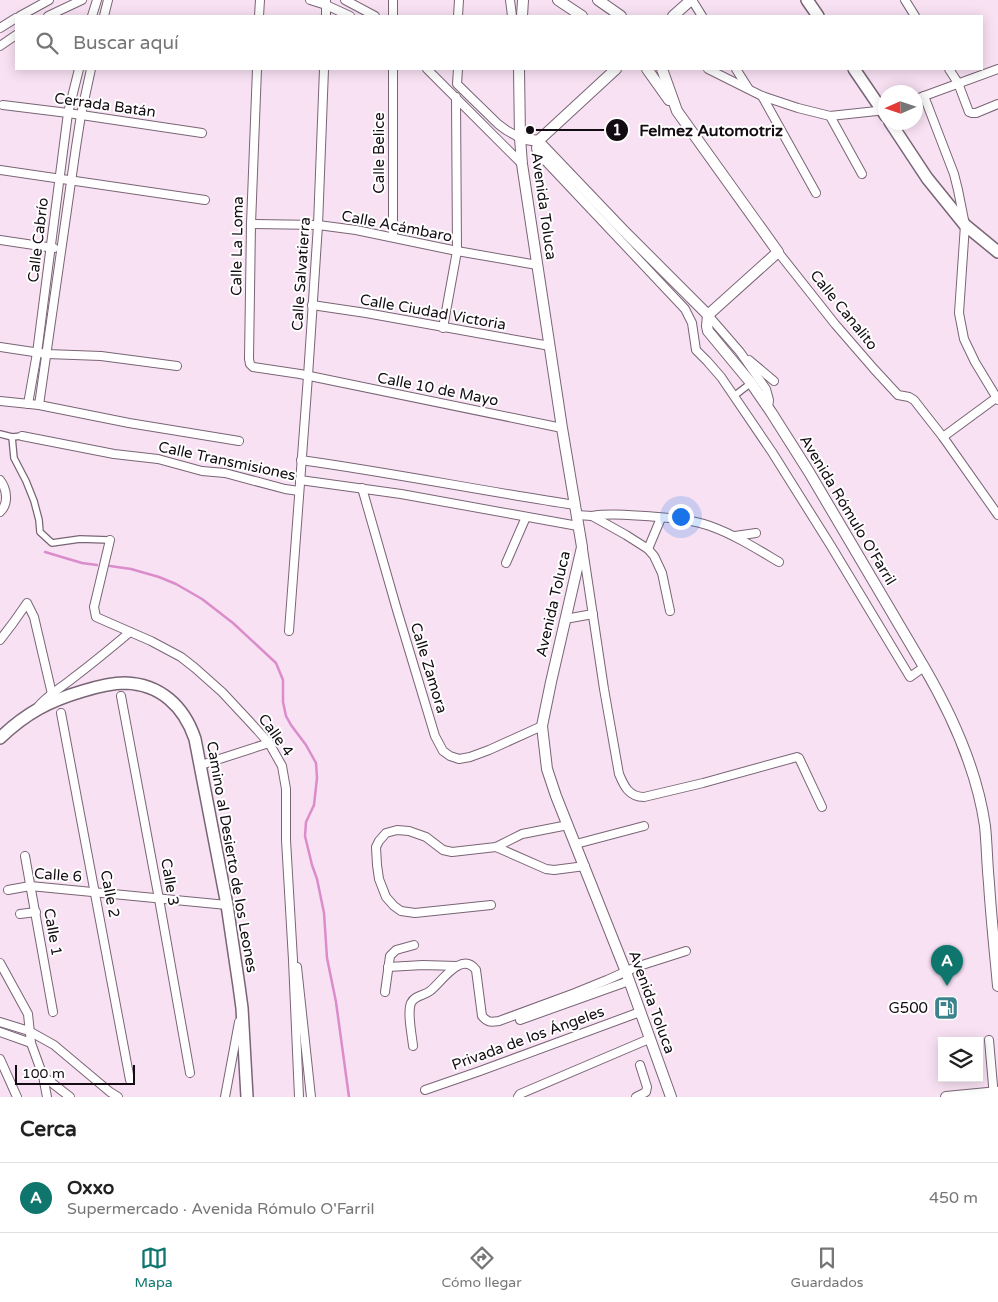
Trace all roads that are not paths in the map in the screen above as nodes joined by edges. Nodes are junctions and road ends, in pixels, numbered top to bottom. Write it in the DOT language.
graph roads {
  1 [pos="49,0"];
  2 [pos="82,0"];
  3 [pos="97,0"];
  4 [pos="108,0"];
  5 [pos="260,0"];
  6 [pos="310,0"];
  7 [pos="345,0"];
  8 [pos="393,0"];
  9 [pos="459,0"];
  10 [pos="510,0"];
  11 [pos="516,0"];
  12 [pos="523,0"];
  13 [pos="558,0"];
  14 [pos="598,0"];
  15 [pos="691,0"];
  16 [pos="808,0"];
  17 [pos="905,0"];
  18 [pos="326,2"];
  19 [pos="22,15"];
  20 [pos="50,15"];
  21 [pos="92,15"];
  22 [pos="104,15"];
  23 [pos="259,15"];
  24 [pos="326,15"];
  25 [pos="348,15"];
  26 [pos="373,15"];
  27 [pos="393,15"];
  28 [pos="458,15"];
  29 [pos="513,15"];
  30 [pos="513,15"];
  31 [pos="522,15"];
  32 [pos="580,15"];
  33 [pos="620,15"];
  34 [pos="674,15"];
  35 [pos="701,15"];
  36 [pos="817,15"];
  37 [pos="914,15"];
  38 [pos="15,19"];
  39 [pos="0,28"];
  40 [pos="15,35"];
  41 [pos="0,46"];
  42 [pos="998,69"];
  43 [pos="78,70"];
  44 [pos="91,70"];
  45 [pos="257,70"];
  46 [pos="324,70"];
  47 [pos="392,70"];
  48 [pos="428,70"];
  49 [pos="458,70"];
  50 [pos="615,70"];
  51 [pos="647,70"];
  52 [pos="662,70"];
  53 [pos="710,70"];
  54 [pos="737,70"];
  55 [pos="855,70"];
  56 [pos="950,70"];
  57 [pos="518,71"];
  58 [pos="958,82"];
  59 [pos="750,90"];
  60 [pos="762,96"];
  61 [pos="924,96"];
  62 [pos="456,98"];
  63 [pos="878,102"];
  64 [pos="998,104"];
  65 [pos="3,105"];
  66 [pos="677,111"];
  67 [pos="68,113"];
  68 [pos="878,113"];
  69 [pos="81,115"];
  70 [pos="830,116"];
  71 [pos="895,130"];
  72 [pos="202,133"];
  73 [pos="520,138"];
  74 [pos="538,141"];
  75 [pos="522,164"];
  76 [pos="0,170"];
  77 [pos="862,174"];
  78 [pos="59,179"];
  79 [pos="71,181"];
  80 [pos="816,193"];
  81 [pos="205,200"];
  82 [pos="251,224"];
  83 [pos="965,224"];
  84 [pos="318,225"];
  85 [pos="393,237"];
  86 [pos="0,240"];
  87 [pos="50,247"];
  88 [pos="61,250"];
  89 [pos="456,251"];
  90 [pos="778,252"];
  91 [pos="998,252"];
  92 [pos="537,265"];
  93 [pos="312,305"];
  94 [pos="708,315"];
  95 [pos="443,328"];
  96 [pos="550,346"];
  97 [pos="0,347"];
  98 [pos="740,352"];
  99 [pos="37,353"];
  100 [pos="47,354"];
  101 [pos="177,366"];
  102 [pos="308,376"];
  103 [pos="774,381"];
  104 [pos="751,383"];
  105 [pos="734,396"];
  106 [pos="997,399"];
  107 [pos="0,401"];
  108 [pos="28,404"];
  109 [pos="39,405"];
  110 [pos="768,408"];
  111 [pos="562,428"];
  112 [pos="0,434"];
  113 [pos="12,436"];
  114 [pos="22,436"];
  115 [pos="943,437"];
  116 [pos="239,441"];
  117 [pos="301,460"];
  118 [pos="0,480"];
  119 [pos="300,480"];
  120 [pos="362,488"];
  121 [pos="299,491"];
  122 [pos="576,510"];
  123 [pos="0,512"];
  124 [pos="998,515"];
  125 [pos="592,516"];
  126 [pos="526,517"];
  127 [pos="661,518"];
  128 [pos="578,526"];
  129 [pos="756,533"];
  130 [pos="735,536"];
  131 [pos="110,540"];
  132 [pos="582,547"];
  133 [pos="648,549"];
  134 [pos="779,562"];
  135 [pos="506,563"];
  136 [pos="670,611"];
  137 [pos="593,614"];
  138 [pos="565,618"];
  139 [pos="289,631"];
  140 [pos="130,632"];
  141 [pos="0,640"];
  142 [pos="924,667"];
  143 [pos="52,694"];
  144 [pos="121,696"];
  145 [pos="35,710"];
  146 [pos="61,713"];
  147 [pos="542,726"];
  148 [pos="0,738"];
  149 [pos="269,744"];
  150 [pos="201,764"];
  151 [pos="822,807"];
  152 [pos="568,825"];
  153 [pos="644,826"];
  154 [pos="576,844"];
  155 [pos="496,847"];
  156 [pos="25,856"];
  157 [pos="585,866"];
  158 [pos="30,886"];
  159 [pos="8,890"];
  160 [pos="96,892"];
  161 [pos="160,899"];
  162 [pos="227,905"];
  163 [pos="492,905"];
  164 [pos="36,912"];
  165 [pos="20,914"];
  166 [pos="414,944"];
  167 [pos="686,951"];
  168 [pos="293,960"];
  169 [pos="0,964"];
  170 [pos="457,966"];
  171 [pos="388,967"];
  172 [pos="627,976"];
  173 [pos="998,986"];
  174 [pos="385,992"];
  175 [pos="242,1008"];
  176 [pos="53,1012"];
  177 [pos="640,1012"];
  178 [pos="520,1020"];
  179 [pos="0,1022"];
  180 [pos="29,1031"];
  181 [pos="0,1032"];
  182 [pos="650,1039"];
  183 [pos="46,1040"];
  184 [pos="989,1040"];
  185 [pos="31,1043"];
  186 [pos="413,1046"];
  187 [pos="0,1059"];
  188 [pos="640,1065"];
  189 [pos="190,1073"];
  190 [pos="43,1076"];
  191 [pos="130,1080"];
  192 [pos="425,1090"];
  193 [pos="995,1094"];
  194 [pos="17,1097"];
  195 [pos="47,1097"];
  196 [pos="70,1097"];
  197 [pos="118,1097"];
  198 [pos="224,1097"];
  199 [pos="247,1097"];
  200 [pos="299,1097"];
  201 [pos="311,1097"];
  202 [pos="518,1097"];
  203 [pos="636,1097"];
  204 [pos="671,1097"];
  205 [pos="946,1097"];
  1 -- 19 [label="street"];
  2 -- 20 [label="street"];
  3 -- 21 [label="street"];
  4 -- 22 [label="street"];
  5 -- 23 [label="street"];
  6 -- 18 [label="street"];
  7 -- 26 [label="street"];
  8 -- 27 [label="street"];
  9 -- 28 [label="street"];
  10 -- 29 [label="street"];
  11 -- 30 [label="street"];
  12 -- 31 [label="street"];
  13 -- 32 [label="street"];
  14 -- 33 [label="street"];
  15 -- 34 [label="street"];
  15 -- 35 [label="street"];
  16 -- 36 [label="main road"];
  17 -- 37 [label="street"];
  18 -- 24 [label="street"];
  18 -- 25 [label="street"];
  38 -- 39 [label="street"];
  40 -- 41 [label="street"];
  42 -- 58 [label="street"];
  43 -- 67 [label="street, Calle Cabrío"];
  44 -- 69 [label="street, Calle Cabrío"];
  45 -- 82 [label="street, Calle La Loma"];
  46 -- 84 [label="street, Calle Salvatierra"];
  47 -- 85 [label="street, Calle Belice"];
  48 -- 62 [label="street"];
  49 -- 73 [label="street"];
  50 -- 74 [label="street"];
  51 -- 66 [label="street, Calle Canalito"];
  52 -- 66 [label="street, Calle Canalito"];
  53 -- 59 [label="street"];
  54 -- 59 [label="street"];
  55 -- 63 [label="main road"];
  56 -- 58 [label="street"];
  57 -- 73 [label="street, Avenida Toluca"];
  58 -- 61 [label="street"];
  58 -- 64 [label="street"];
  59 -- 60 [label="street"];
  60 -- 70 [label="street"];
  60 -- 80 [label="street"];
  61 -- 83 [label="street"];
  62 -- 75 [label="street"];
  62 -- 89 [label="street"];
  65 -- 67 [label="street, Cerrada Batán"];
  66 -- 90 [label="street, Calle Canalito"];
  67 -- 69 [label="street, Cerrada Batán"];
  67 -- 78 [label="street, Calle Cabrío"];
  68 -- 70 [label="street"];
  69 -- 72 [label="street, Cerrada Batán"];
  69 -- 79 [label="street, Calle Cabrío"];
  70 -- 77 [label="street"];
  71 -- 83 [label="main road"];
  73 -- 74 [label="street"];
  73 -- 75 [label="street, Avenida Toluca"];
  74 -- 94 [label="street"];
  74 -- 105 [label="street"];
  75 -- 92 [label="street, Avenida Toluca"];
  76 -- 78 [label="street"];
  78 -- 79 [label="street"];
  78 -- 87 [label="street, Calle Cabrío"];
  79 -- 81 [label="street"];
  79 -- 88 [label="street, Calle Cabrío"];
  82 -- 84 [label="street, Calle Acámbaro"];
  82 -- 102 [label="street, Calle La Loma"];
  83 -- 91 [label="main road"];
  83 -- 106 [label="street"];
  84 -- 85 [label="street, Calle Acámbaro"];
  84 -- 93 [label="street, Calle Salvatierra"];
  85 -- 89 [label="street, Calle Acámbaro"];
  86 -- 87 [label="street"];
  87 -- 88 [label="street"];
  87 -- 99 [label="street, Calle Cabrío"];
  88 -- 100 [label="street, Calle Cabrío"];
  89 -- 92 [label="street, Calle Acámbaro"];
  89 -- 95 [label="street"];
  90 -- 94 [label="street"];
  90 -- 115 [label="street, Calle Canalito"];
  92 -- 96 [label="street, Avenida Toluca"];
  93 -- 95 [label="street, Calle Ciudad Victoria"];
  93 -- 102 [label="street, Calle Salvatierra"];
  94 -- 98 [label="street"];
  94 -- 104 [label="street, Avenida Rómulo O'Farril"];
  95 -- 96 [label="street, Calle Ciudad Victoria"];
  96 -- 111 [label="street, Avenida Toluca"];
  97 -- 99 [label="street"];
  98 -- 103 [label="street"];
  98 -- 110 [label="street"];
  99 -- 100 [label="street"];
  99 -- 108 [label="street, Calle Cabrío"];
  100 -- 101 [label="street"];
  100 -- 109 [label="street, Calle Cabrío"];
  102 -- 111 [label="street, Calle 10 de Mayo"];
  102 -- 117 [label="street, Calle Salvatierra"];
  104 -- 105 [label="street"];
  104 -- 110 [label="street, Avenida Rómulo O'Farril"];
  105 -- 142 [label="street"];
  106 -- 115 [label="street"];
  107 -- 108 [label="street"];
  108 -- 109 [label="street"];
  109 -- 116 [label="street"];
  110 -- 142 [label="street, Avenida Rómulo O'Farril"];
  111 -- 122 [label="street, Avenida Toluca"];
  112 -- 113 [label="street, Calle Transmisiones"];
  113 -- 114 [label="street, Calle Transmisiones"];
  113 -- 131 [label="street"];
  114 -- 121 [label="street, Calle Transmisiones"];
  115 -- 124 [label="street, Calle Canalito"];
  117 -- 119 [label="street, Calle Salvatierra"];
  117 -- 122 [label="street, Calle Transmisiones"];
  118 -- 123 [label="street"];
  119 -- 120 [label="street, Calle Transmisiones"];
  119 -- 121 [label="street, Calle Transmisiones"];
  120 -- 126 [label="street, Calle Transmisiones"];
  120 -- 147 [label="street, Calle Zamora"];
  121 -- 139 [label="street"];
  122 -- 125 [label="street, Calle Transmisiones"];
  122 -- 128 [label="street, Avenida Toluca"];
  125 -- 127 [label="street"];
  125 -- 133 [label="street"];
  126 -- 128 [label="street, Calle Transmisiones"];
  126 -- 135 [label="street"];
  127 -- 130 [label="street"];
  127 -- 133 [label="street"];
  128 -- 132 [label="street, Avenida Toluca"];
  129 -- 130 [label="street"];
  130 -- 134 [label="street"];
  131 -- 140 [label="street, Calle 4"];
  132 -- 137 [label="street"];
  132 -- 138 [label="street, Avenida Toluca"];
  133 -- 136 [label="street"];
  137 -- 138 [label="street"];
  137 -- 151 [label="street"];
  138 -- 147 [label="street, Avenida Toluca"];
  140 -- 143 [label="street"];
  140 -- 149 [label="street, Calle 4"];
  141 -- 143 [label="street"];
  142 -- 173 [label="street, Avenida Rómulo O'Farril"];
  143 -- 145 [label="street"];
  144 -- 161 [label="street, Calle 3"];
  145 -- 148 [label="main road, Camino al Desierto de los Leones"];
  145 -- 150 [label="main road, Camino al Desierto de los Leones"];
  146 -- 160 [label="street, Calle 2"];
  147 -- 152 [label="street, Avenida Toluca"];
  149 -- 150 [label="street"];
  149 -- 168 [label="street, Calle 4"];
  150 -- 162 [label="main road, Camino al Desierto de los Leones"];
  152 -- 154 [label="street, Avenida Toluca"];
  152 -- 155 [label="street"];
  153 -- 154 [label="street"];
  154 -- 157 [label="street, Avenida Toluca"];
  155 -- 157 [label="street"];
  155 -- 163 [label="street"];
  156 -- 158 [label="street, Calle 1"];
  157 -- 172 [label="street, Avenida Toluca"];
  158 -- 159 [label="street, Calle 6"];
  158 -- 160 [label="street, Calle 6"];
  158 -- 164 [label="street, Calle 1"];
  160 -- 161 [label="street, Calle 6"];
  160 -- 191 [label="street, Calle 2"];
  161 -- 162 [label="street, Calle 6"];
  161 -- 189 [label="street, Calle 3"];
  162 -- 175 [label="main road, Camino al Desierto de los Leones"];
  164 -- 165 [label="street"];
  164 -- 176 [label="street, Calle 1"];
  166 -- 171 [label="street"];
  167 -- 172 [label="street"];
  168 -- 200 [label="street, Calle 4"];
  168 -- 201 [label="street"];
  169 -- 180 [label="street"];
  170 -- 171 [label="street"];
  170 -- 172 [label="street"];
  170 -- 186 [label="street"];
  171 -- 174 [label="street"];
  172 -- 177 [label="street, Avenida Toluca"];
  172 -- 178 [label="street"];
  175 -- 198 [label="street"];
  175 -- 199 [label="main road, Camino al Desierto de los Leones"];
  177 -- 182 [label="street, Avenida Toluca"];
  177 -- 192 [label="street, Privada de los Ángeles"];
  179 -- 180 [label="street"];
  180 -- 183 [label="street"];
  180 -- 185 [label="street"];
  181 -- 185 [label="street"];
  182 -- 202 [label="street"];
  182 -- 204 [label="street, Avenida Toluca"];
  183 -- 185 [label="street"];
  183 -- 197 [label="street"];
  184 -- 193 [label="street"];
  185 -- 190 [label="street"];
  187 -- 194 [label="street"];
  188 -- 203 [label="street"];
  190 -- 195 [label="street"];
  190 -- 196 [label="street"];
  193 -- 205 [label="street"];
}
